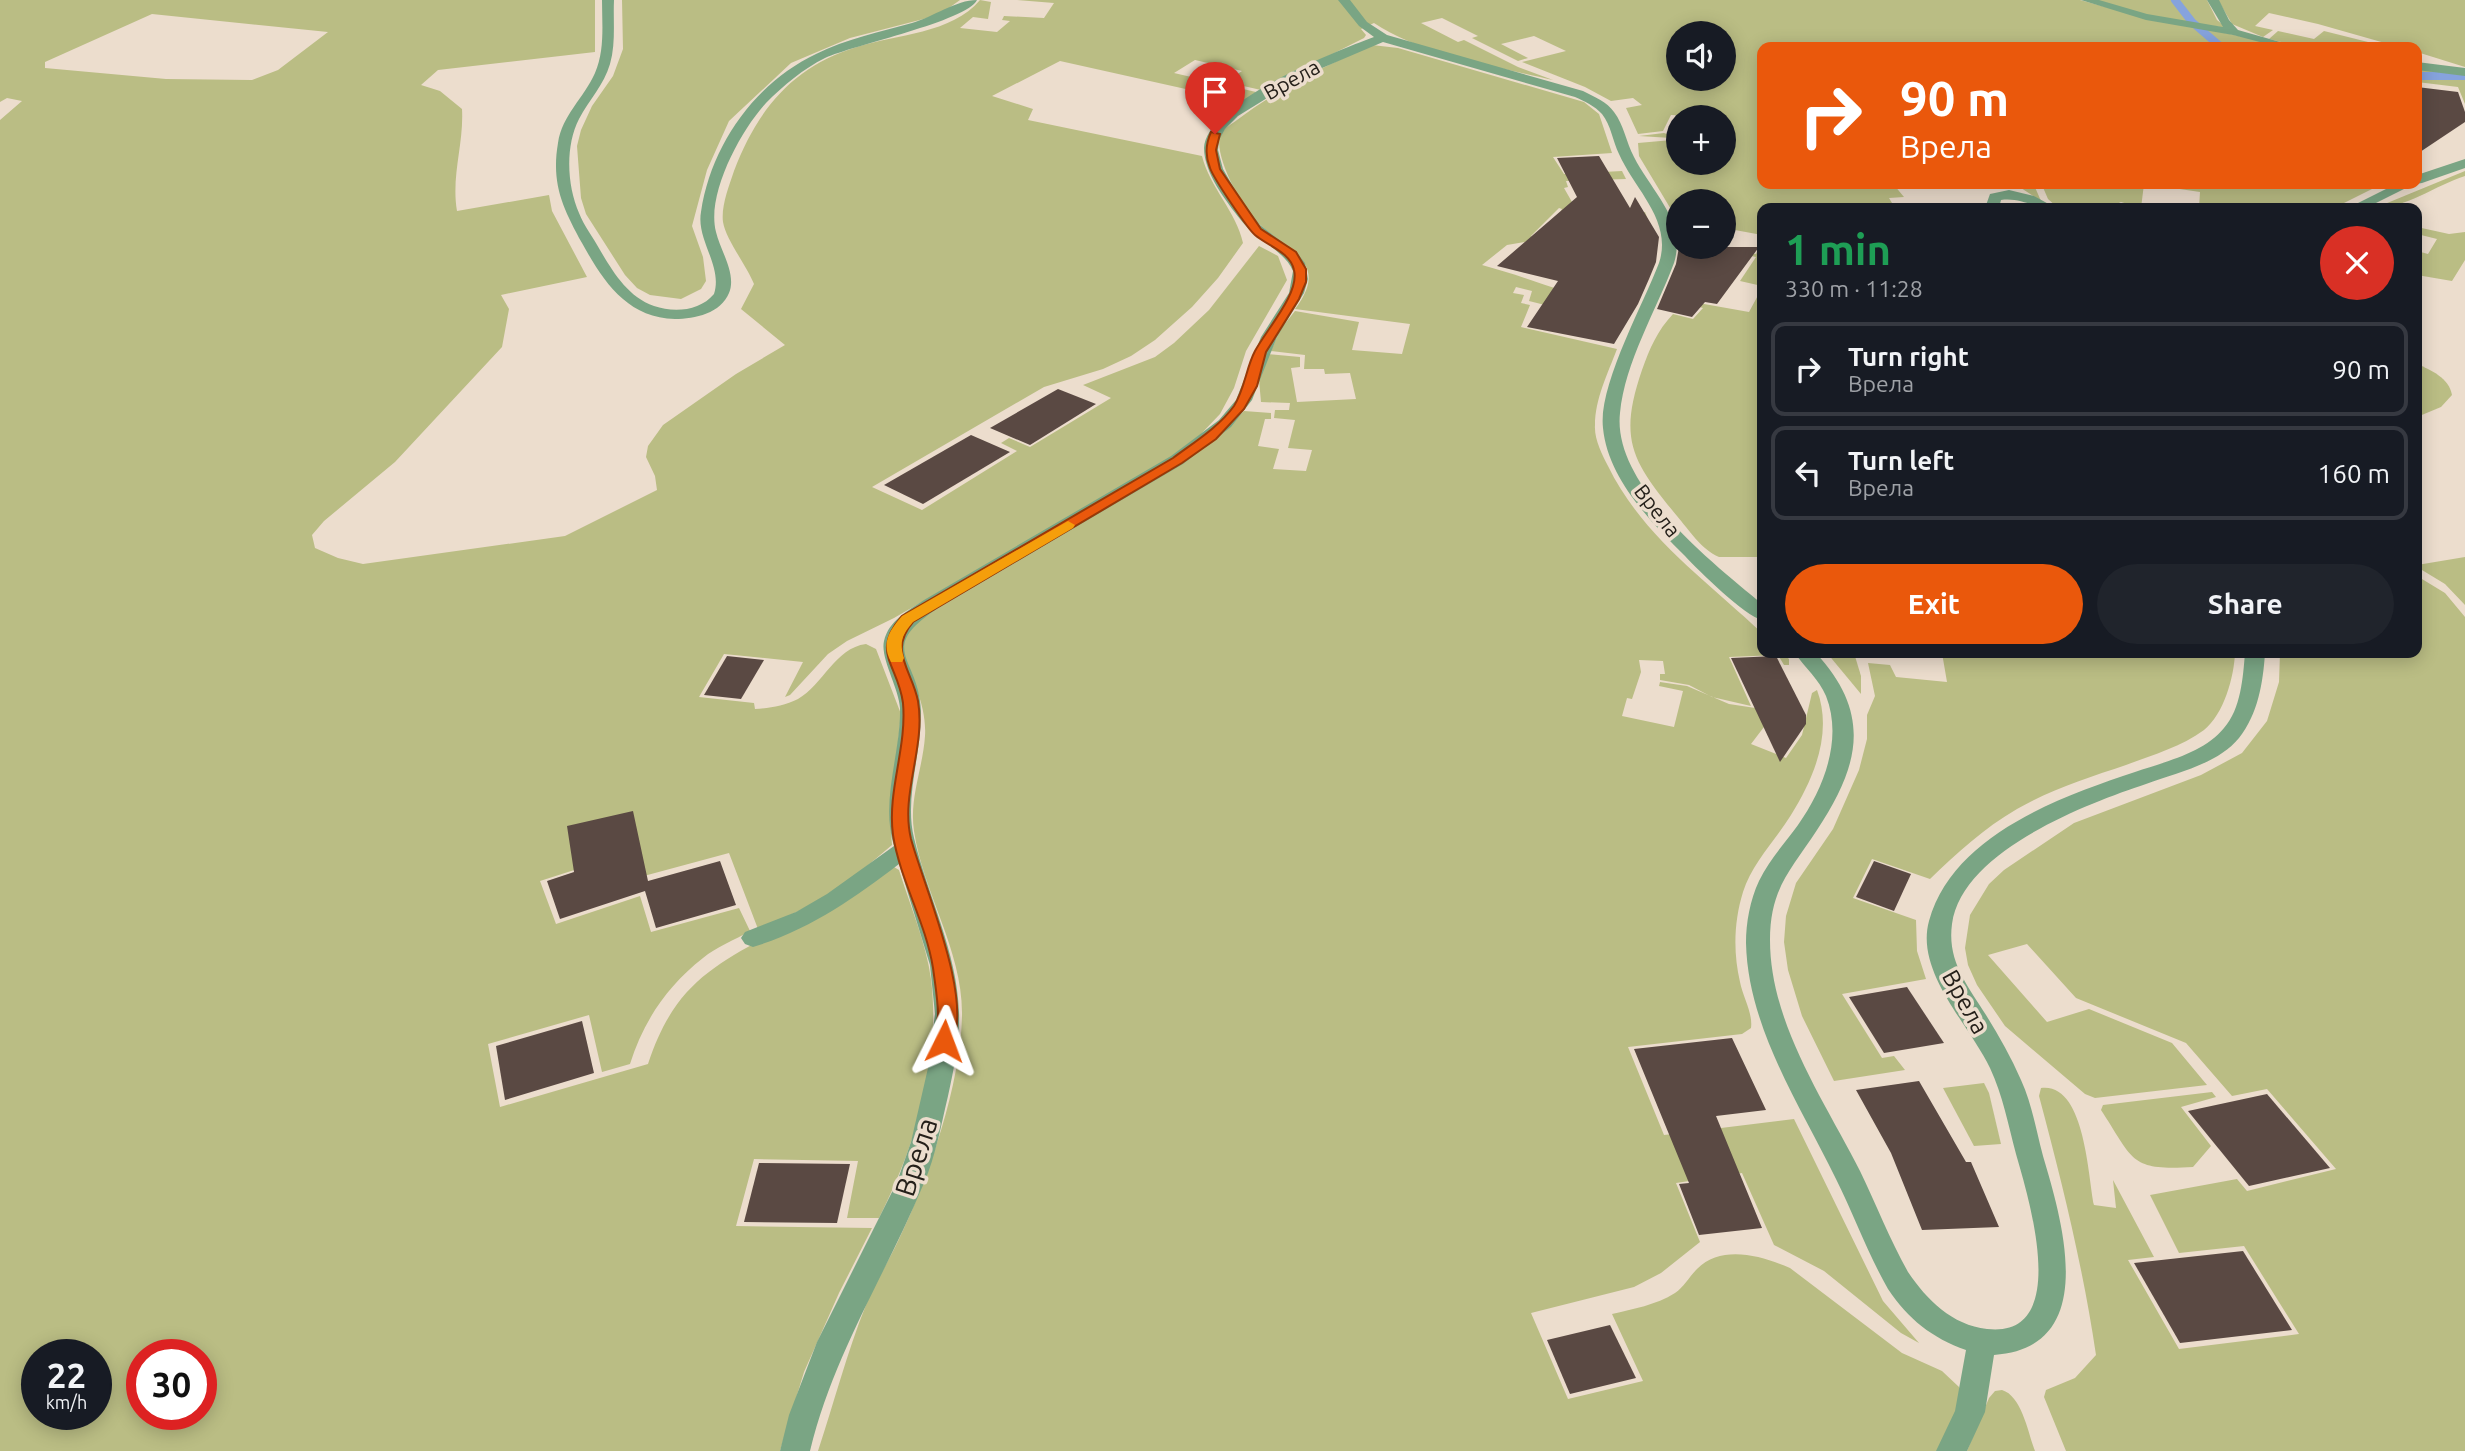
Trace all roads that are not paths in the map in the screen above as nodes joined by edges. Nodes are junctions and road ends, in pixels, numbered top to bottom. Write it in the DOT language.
graph roads {
  1 [pos="608,0"];
  2 [pos="971,0"];
  3 [pos="1344,0"];
  4 [pos="2087,0"];
  5 [pos="2213,0"];
  6 [pos="2234,32"];
  7 [pos="1383,38"];
  8 [pos="2273,42"];
  9 [pos="2422,67"];
  10 [pos="2465,72"];
  11 [pos="2465,163"];
  12 [pos="2422,178"];
  13 [pos="2396,189"];
  14 [pos="1993,203"];
  15 [pos="2038,203"];
  16 [pos="2366,203"];
  17 [pos="1757,610"];
  18 [pos="1810,658"];
  19 [pos="2255,658"];
  20 [pos="905,849"];
  21 [pos="753,938"];
  22 [pos="1982,1342"];
  23 [pos="795,1451"];
  24 [pos="1951,1451"];
  1 -- 2 [label="street"];
  3 -- 7 [label="street"];
  4 -- 6 [label="street"];
  5 -- 6 [label="street"];
  6 -- 8 [label="street"];
  7 -- 17 [label="street, Врела"];
  7 -- 20 [label="street, Врела"];
  9 -- 10 [label="street"];
  11 -- 12 [label="street"];
  13 -- 16 [label="street"];
  14 -- 15 [label="street"];
  18 -- 22 [label="street, Врела"];
  19 -- 22 [label="street, Врела"];
  20 -- 21 [label="street"];
  20 -- 23 [label="street, Врела"];
  22 -- 24 [label="street"];
}
